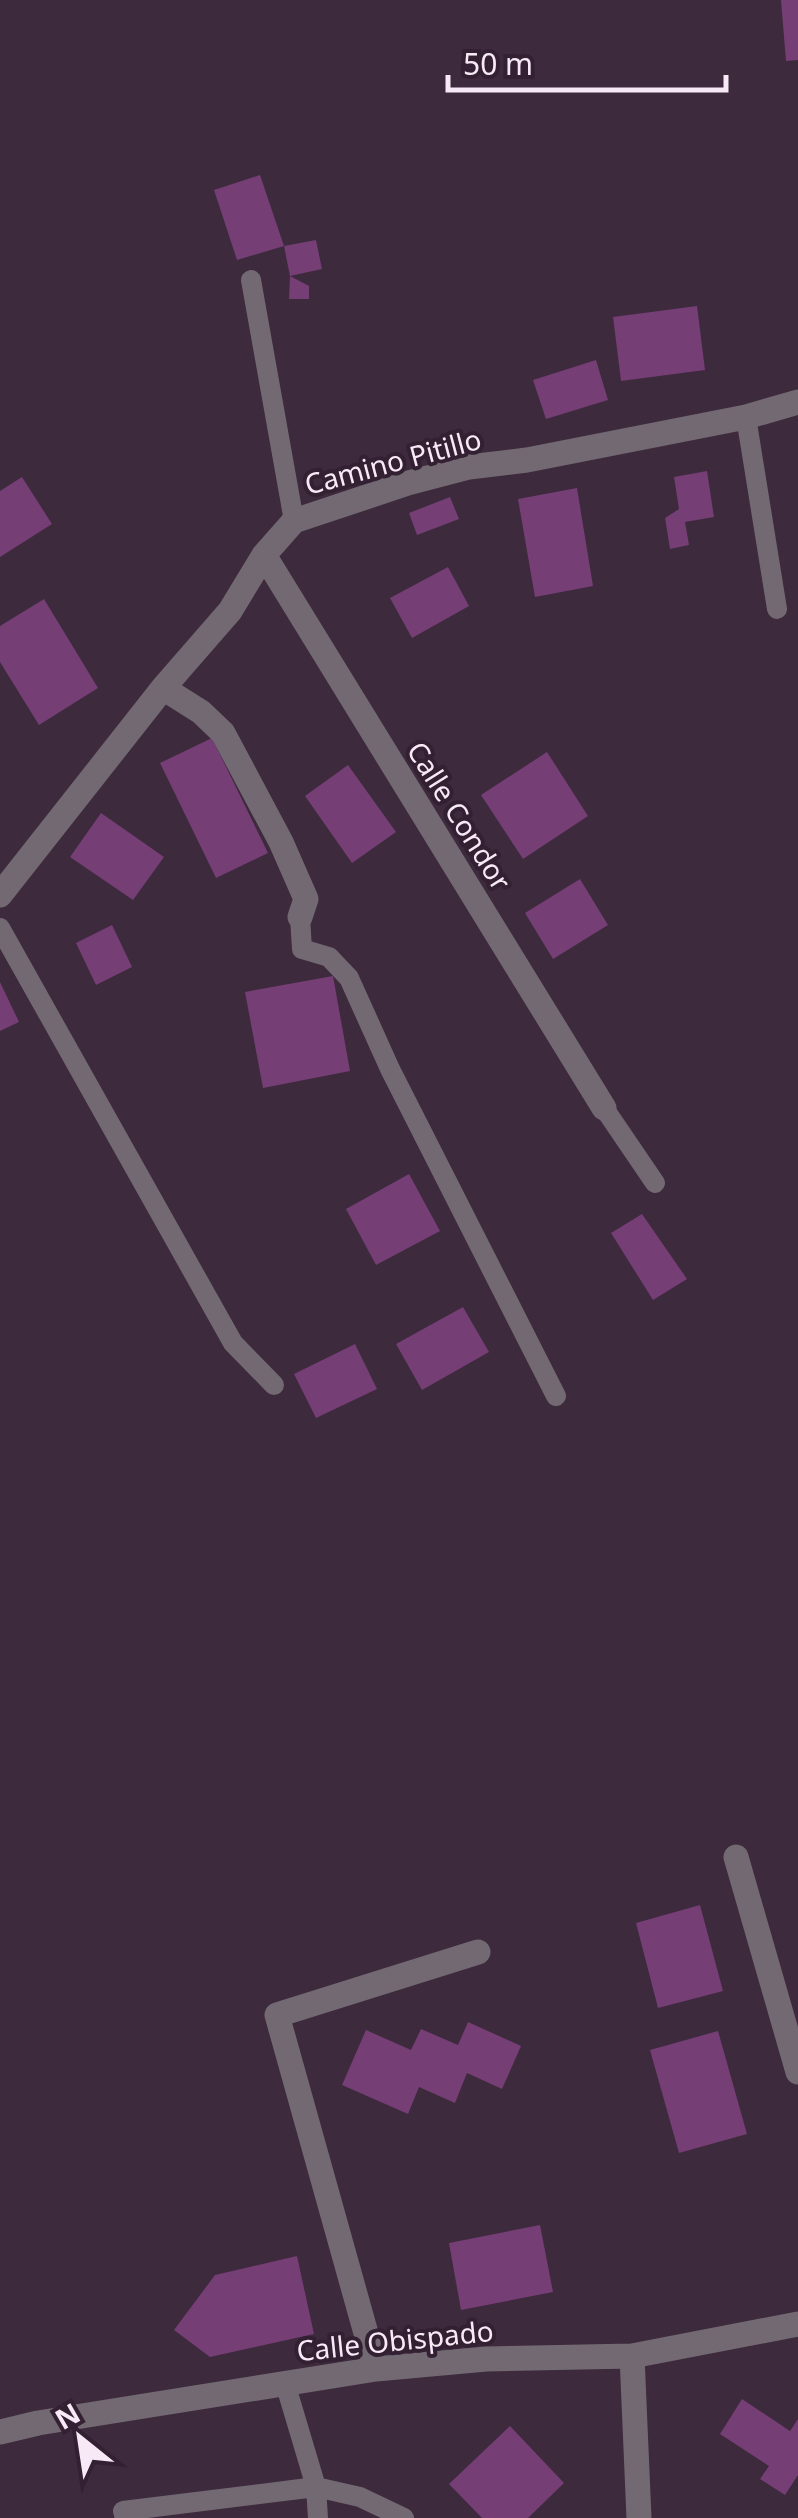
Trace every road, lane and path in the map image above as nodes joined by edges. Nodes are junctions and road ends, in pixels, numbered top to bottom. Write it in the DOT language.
graph roads {
  1 [pos="251,280"];
  2 [pos="798,402"];
  3 [pos="746,416"];
  4 [pos="294,520"];
  5 [pos="264,555"];
  6 [pos="777,609"];
  7 [pos="163,688"];
  8 [pos="0,895"];
  9 [pos="300,918"];
  10 [pos="0,928"];
  11 [pos="604,1108"];
  12 [pos="655,1182"];
  13 [pos="274,1385"];
  14 [pos="556,1396"];
  15 [pos="736,1856"];
  16 [pos="478,1952"];
  17 [pos="798,2072"];
  18 [pos="798,2324"];
  19 [pos="632,2356"];
  20 [pos="376,2369"];
  21 [pos="285,2383"];
  22 [pos="0,2432"];
  23 [pos="316,2487"];
  24 [pos="125,2518"];
  25 [pos="318,2518"];
  26 [pos="404,2518"];
  27 [pos="639,2518"];
  1 -- 4 [label="lane"];
  2 -- 3 [label="street, Camino Pitillo"];
  3 -- 4 [label="street, Camino Pitillo"];
  3 -- 6 [label="lane"];
  4 -- 5 [label="street, Camino Pitillo"];
  5 -- 7 [label="street, Camino Pitillo"];
  5 -- 11 [label="street, Calle Condor"];
  7 -- 8 [label="street, Camino Pitillo"];
  7 -- 9 [label="street"];
  9 -- 14 [label="lane"];
  10 -- 13 [label="lane"];
  11 -- 12 [label="lane"];
  15 -- 17 [label="street"];
  16 -- 20 [label="street"];
  18 -- 19 [label="street, Calle Obispado"];
  19 -- 20 [label="street, Calle Obispado"];
  19 -- 27 [label="street"];
  20 -- 21 [label="street, Calle Obispado"];
  21 -- 22 [label="street, Calle Obispado"];
  21 -- 23 [label="lane"];
  23 -- 24 [label="lane"];
  23 -- 25 [label="lane"];
  23 -- 26 [label="lane"];
}
